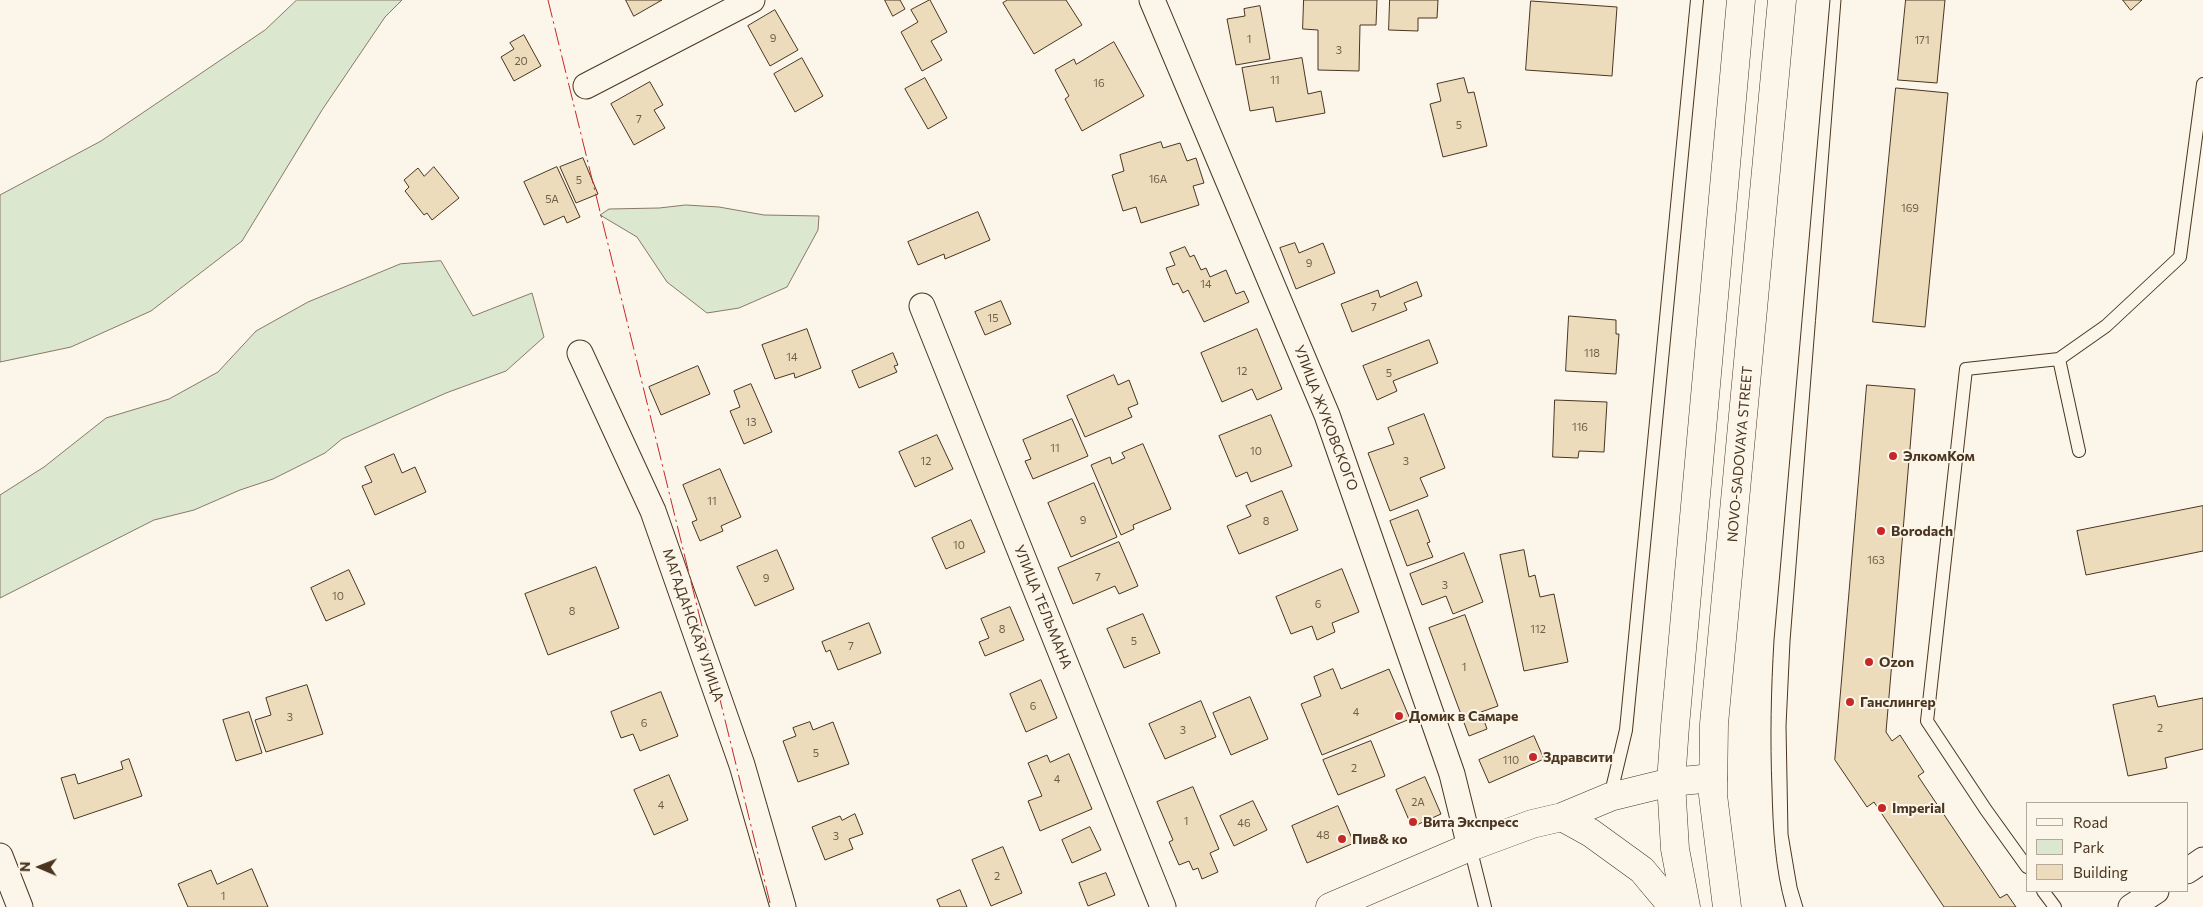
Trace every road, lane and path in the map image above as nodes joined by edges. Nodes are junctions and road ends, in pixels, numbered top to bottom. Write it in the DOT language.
graph roads {
  1 [pos="752,0"];
  2 [pos="1152,0"];
  3 [pos="1696,0"];
  4 [pos="1741,0"];
  5 [pos="1782,0"];
  6 [pos="2203,84"];
  7 [pos="586,86"];
  8 [pos="922,306"];
  9 [pos="580,352"];
  10 [pos="2059,359"];
  11 [pos="2079,450"];
  12 [pos="1713,778"];
  13 [pos="1671,782"];
  14 [pos="1610,797"];
  15 [pos="1562,817"];
  16 [pos="1470,847"];
  17 [pos="0,856"];
  18 [pos="2203,860"];
  19 [pos="2026,866"];
  20 [pos="2188,869"];
  21 [pos="2045,892"];
  22 [pos="2154,892"];
  23 [pos="20,907"];
  24 [pos="783,907"];
  25 [pos="1163,907"];
  26 [pos="1330,907"];
  27 [pos="1485,907"];
  28 [pos="1673,907"];
  29 [pos="1686,907"];
  30 [pos="1727,907"];
  31 [pos="2055,907"];
  32 [pos="2131,907"];
  1 -- 7 [label="street"];
  2 -- 16 [label="street, УЛИЦА ЖУКОВСКОГО"];
  3 -- 14 [label="lane"];
  4 -- 13 [label="main road"];
  5 -- 12 [label="main road, NOVO-SADOVAYA STREET"];
  6 -- 10 [label="lane"];
  8 -- 25 [label="street, УЛИЦА ТЕЛЬМАНА"];
  9 -- 24 [label="street, МАГАДАНСКАЯ УЛИЦА"];
  10 -- 11 [label="lane"];
  10 -- 19 [label="lane"];
  12 -- 13 [label="main road"];
  12 -- 30 [label="main road, NOVO-SADOVAYA STREET"];
  13 -- 14 [label="main road"];
  13 -- 29 [label="main road"];
  14 -- 15 [label="main road"];
  15 -- 16 [label="main road"];
  15 -- 28 [label="main road"];
  16 -- 26 [label="main road"];
  16 -- 27 [label="lane"];
  17 -- 23 [label="street"];
  18 -- 20 [label="street"];
  21 -- 31 [label="lane"];
  22 -- 32 [label="street"];
}
